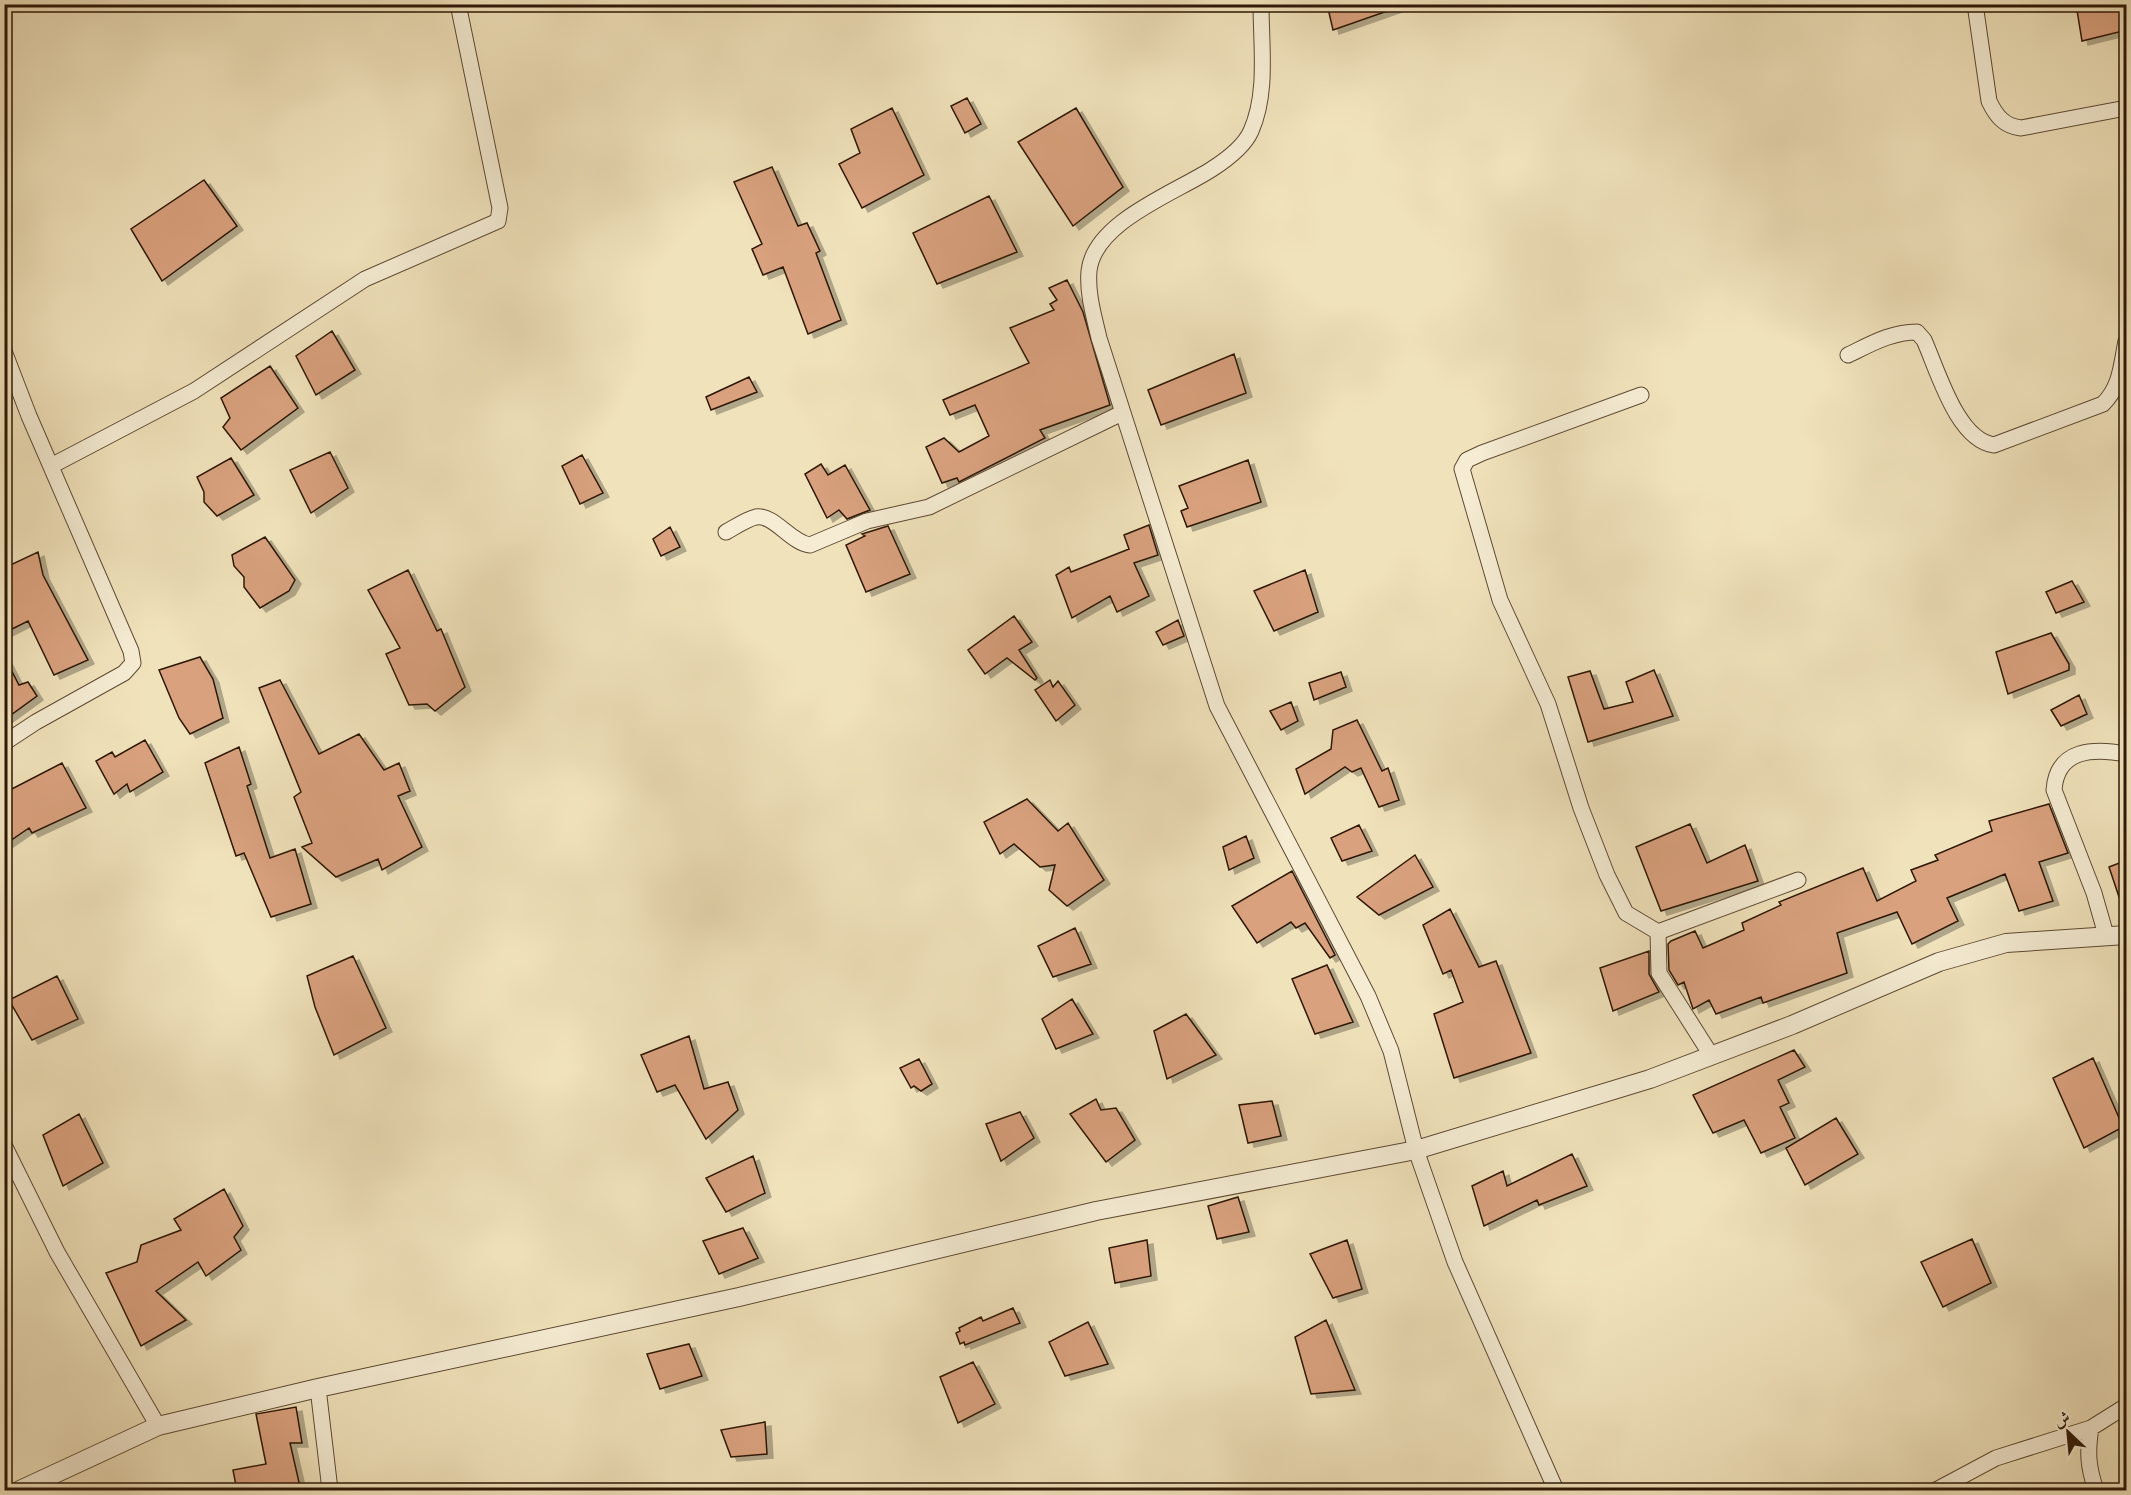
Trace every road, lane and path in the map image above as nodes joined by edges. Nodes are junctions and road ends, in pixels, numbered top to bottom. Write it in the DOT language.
graph roads {
  1 [pos="458,4"];
  2 [pos="1261,4"];
  3 [pos="1975,4"];
  4 [pos="2127,108"];
  5 [pos="2127,340"];
  6 [pos="4,351"];
  7 [pos="1848,355"];
  8 [pos="1641,395"];
  9 [pos="1122,413"];
  10 [pos="51,466"];
  11 [pos="726,532"];
  12 [pos="4,743"];
  13 [pos="2127,754"];
  14 [pos="1798,880"];
  15 [pos="1658,932"];
  16 [pos="2106,935"];
  17 [pos="2127,935"];
  18 [pos="1711,1055"];
  19 [pos="4,1145"];
  20 [pos="1416,1150"];
  21 [pos="318,1388"];
  22 [pos="2127,1406"];
  23 [pos="158,1426"];
  24 [pos="2091,1428"];
  25 [pos="20,1491"];
  26 [pos="330,1491"];
  27 [pos="1556,1491"];
  28 [pos="1936,1491"];
  29 [pos="2096,1491"];
  1 -- 10 [label="street"];
  2 -- 9 [label="street"];
  3 -- 4 [label="street"];
  5 -- 7 [label="street"];
  6 -- 10 [label="street"];
  8 -- 15 [label="street"];
  9 -- 11 [label="street"];
  9 -- 20 [label="street"];
  10 -- 12 [label="street"];
  13 -- 16 [label="street"];
  14 -- 15 [label="street"];
  15 -- 18 [label="street"];
  16 -- 17 [label="street"];
  16 -- 18 [label="street"];
  18 -- 20 [label="street"];
  19 -- 23 [label="street"];
  20 -- 21 [label="street"];
  20 -- 27 [label="street"];
  21 -- 23 [label="street"];
  21 -- 26 [label="street"];
  22 -- 24 [label="street"];
  23 -- 25 [label="street"];
  24 -- 28 [label="street"];
  24 -- 29 [label="street"];
}
